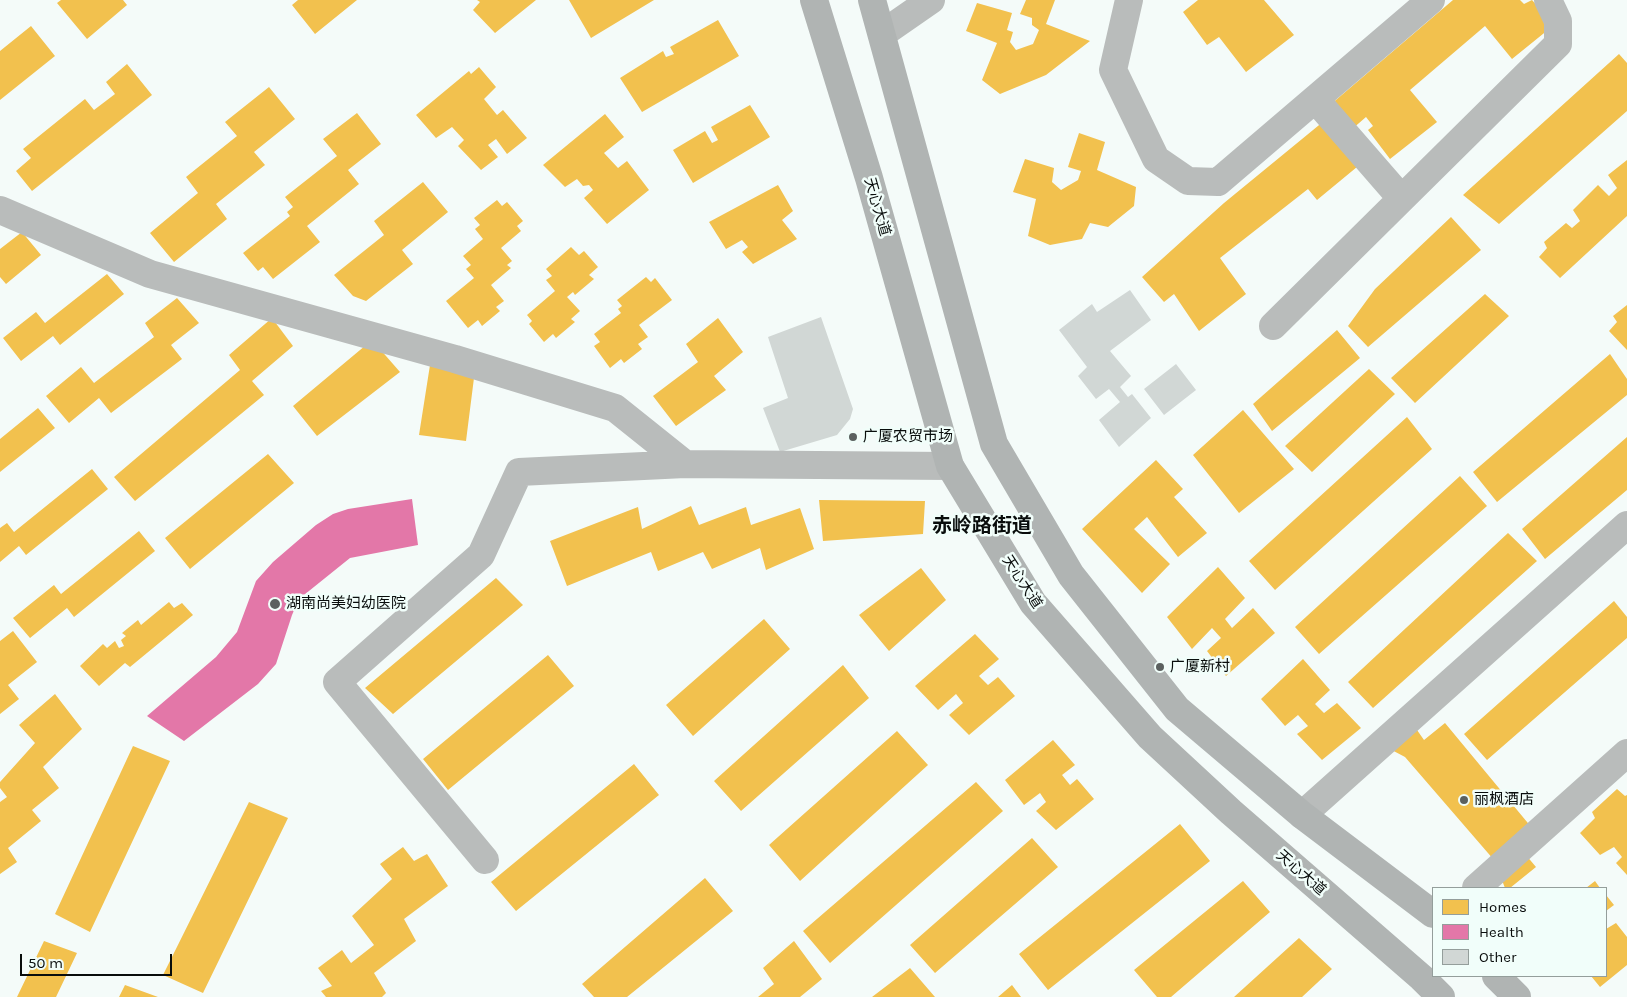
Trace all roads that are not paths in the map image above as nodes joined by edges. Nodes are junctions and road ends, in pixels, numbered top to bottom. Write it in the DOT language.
graph roads {
  1 [pos="814,0"];
  2 [pos="872,0"];
  3 [pos="931,0"];
  4 [pos="1129,0"];
  5 [pos="1431,0"];
  6 [pos="1548,0"];
  7 [pos="882,34"];
  8 [pos="1315,99"];
  9 [pos="1401,198"];
  10 [pos="0,210"];
  11 [pos="1272,326"];
  12 [pos="685,464"];
  13 [pos="950,466"];
  14 [pos="1627,525"];
  15 [pos="1627,753"];
  16 [pos="1302,815"];
  17 [pos="486,860"];
  18 [pos="1477,887"];
  19 [pos="1432,913"];
  20 [pos="1497,977"];
  21 [pos="1441,997"];
  22 [pos="1517,997"];
  1 -- 13 [label="main road, 天心大道"];
  2 -- 7 [label="main road"];
  3 -- 7 [label="street"];
  4 -- 8 [label="street"];
  5 -- 8 [label="street"];
  6 -- 9 [label="street"];
  7 -- 16 [label="main road"];
  8 -- 9 [label="street"];
  9 -- 11 [label="street"];
  10 -- 12 [label="street"];
  12 -- 13 [label="street"];
  12 -- 17 [label="street"];
  13 -- 21 [label="main road, 天心大道"];
  14 -- 16 [label="street"];
  15 -- 18 [label="street"];
  16 -- 19 [label="main road"];
  20 -- 22 [label="main road"];
}
